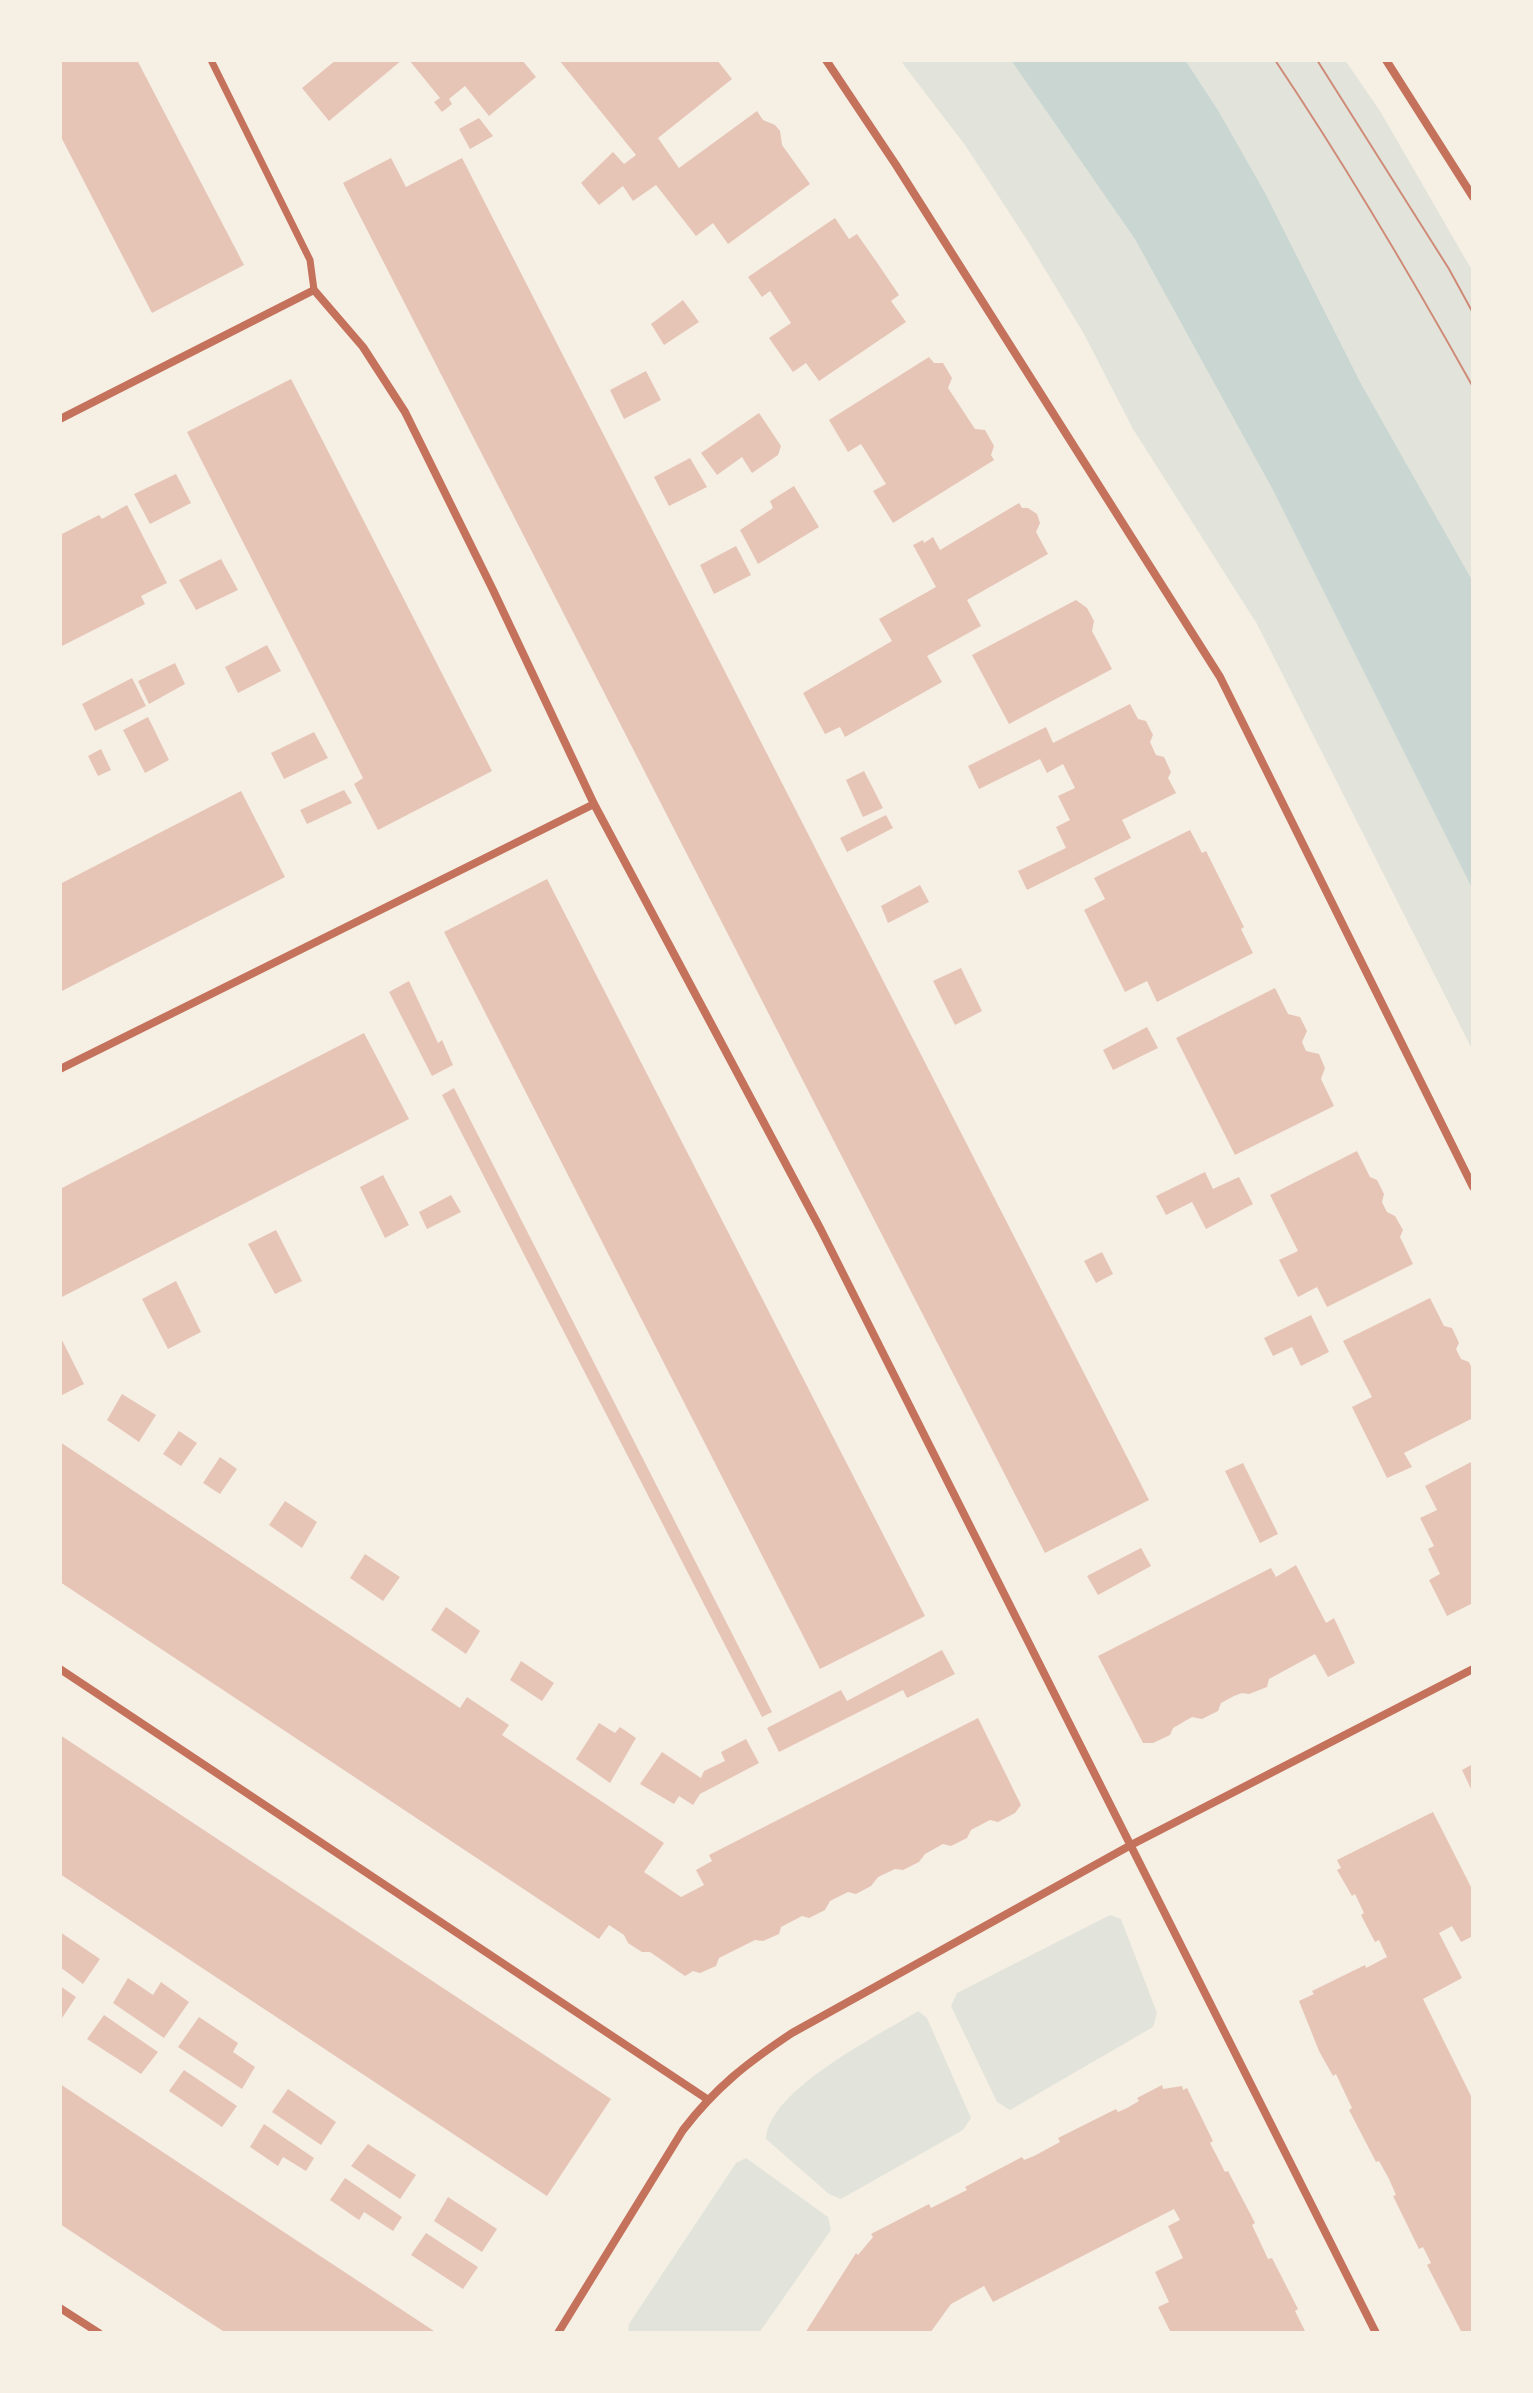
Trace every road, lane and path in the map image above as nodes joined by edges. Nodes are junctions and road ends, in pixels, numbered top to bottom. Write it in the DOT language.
graph roads {
  1 [pos="211,60"];
  2 [pos="826,60"];
  3 [pos="1386,60"];
  4 [pos="1473,197"];
  5 [pos="314,290"];
  6 [pos="60,419"];
  7 [pos="594,804"];
  8 [pos="60,1069"];
  9 [pos="1473,1187"];
  10 [pos="60,1669"];
  11 [pos="1473,1669"];
  12 [pos="1131,1845"];
  13 [pos="707,2099"];
  14 [pos="60,2308"];
  15 [pos="99,2333"];
  16 [pos="558,2333"];
  17 [pos="1376,2333"];
  1 -- 5 [label="street"];
  2 -- 9 [label="street"];
  3 -- 4 [label="street"];
  5 -- 6 [label="street"];
  5 -- 7 [label="street"];
  7 -- 8 [label="street"];
  7 -- 12 [label="street"];
  10 -- 13 [label="street"];
  11 -- 12 [label="street"];
  12 -- 13 [label="street"];
  12 -- 17 [label="street"];
  13 -- 16 [label="street"];
  14 -- 15 [label="street"];
}
